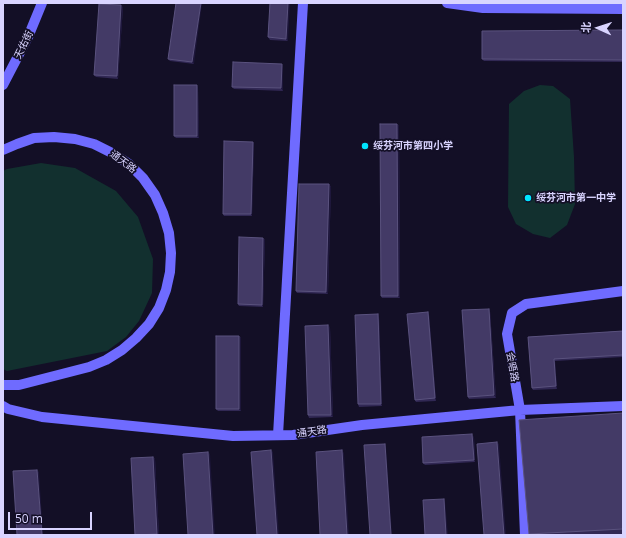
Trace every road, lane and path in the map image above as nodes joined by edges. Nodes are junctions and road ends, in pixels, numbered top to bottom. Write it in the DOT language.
graph roads {
  1 [pos="42,3"];
  2 [pos="302,3"];
  3 [pos="446,3"];
  4 [pos="623,9"];
  5 [pos="3,85"];
  6 [pos="3,150"];
  7 [pos="623,291"];
  8 [pos="3,385"];
  9 [pos="3,406"];
  10 [pos="623,406"];
  11 [pos="520,410"];
  12 [pos="278,435"];
  13 [pos="525,535"];
  1 -- 5 [label="main road, 天佑街"];
  2 -- 12 [label="main road"];
  3 -- 4 [label="main road"];
  6 -- 8 [label="main road, 通天路"];
  7 -- 11 [label="main road, 会晤路"];
  9 -- 12 [label="main road, 通天路"];
  10 -- 11 [label="main road, 通天路"];
  11 -- 12 [label="main road, 通天路"];
  11 -- 13 [label="main road, 会晤路"];
}
